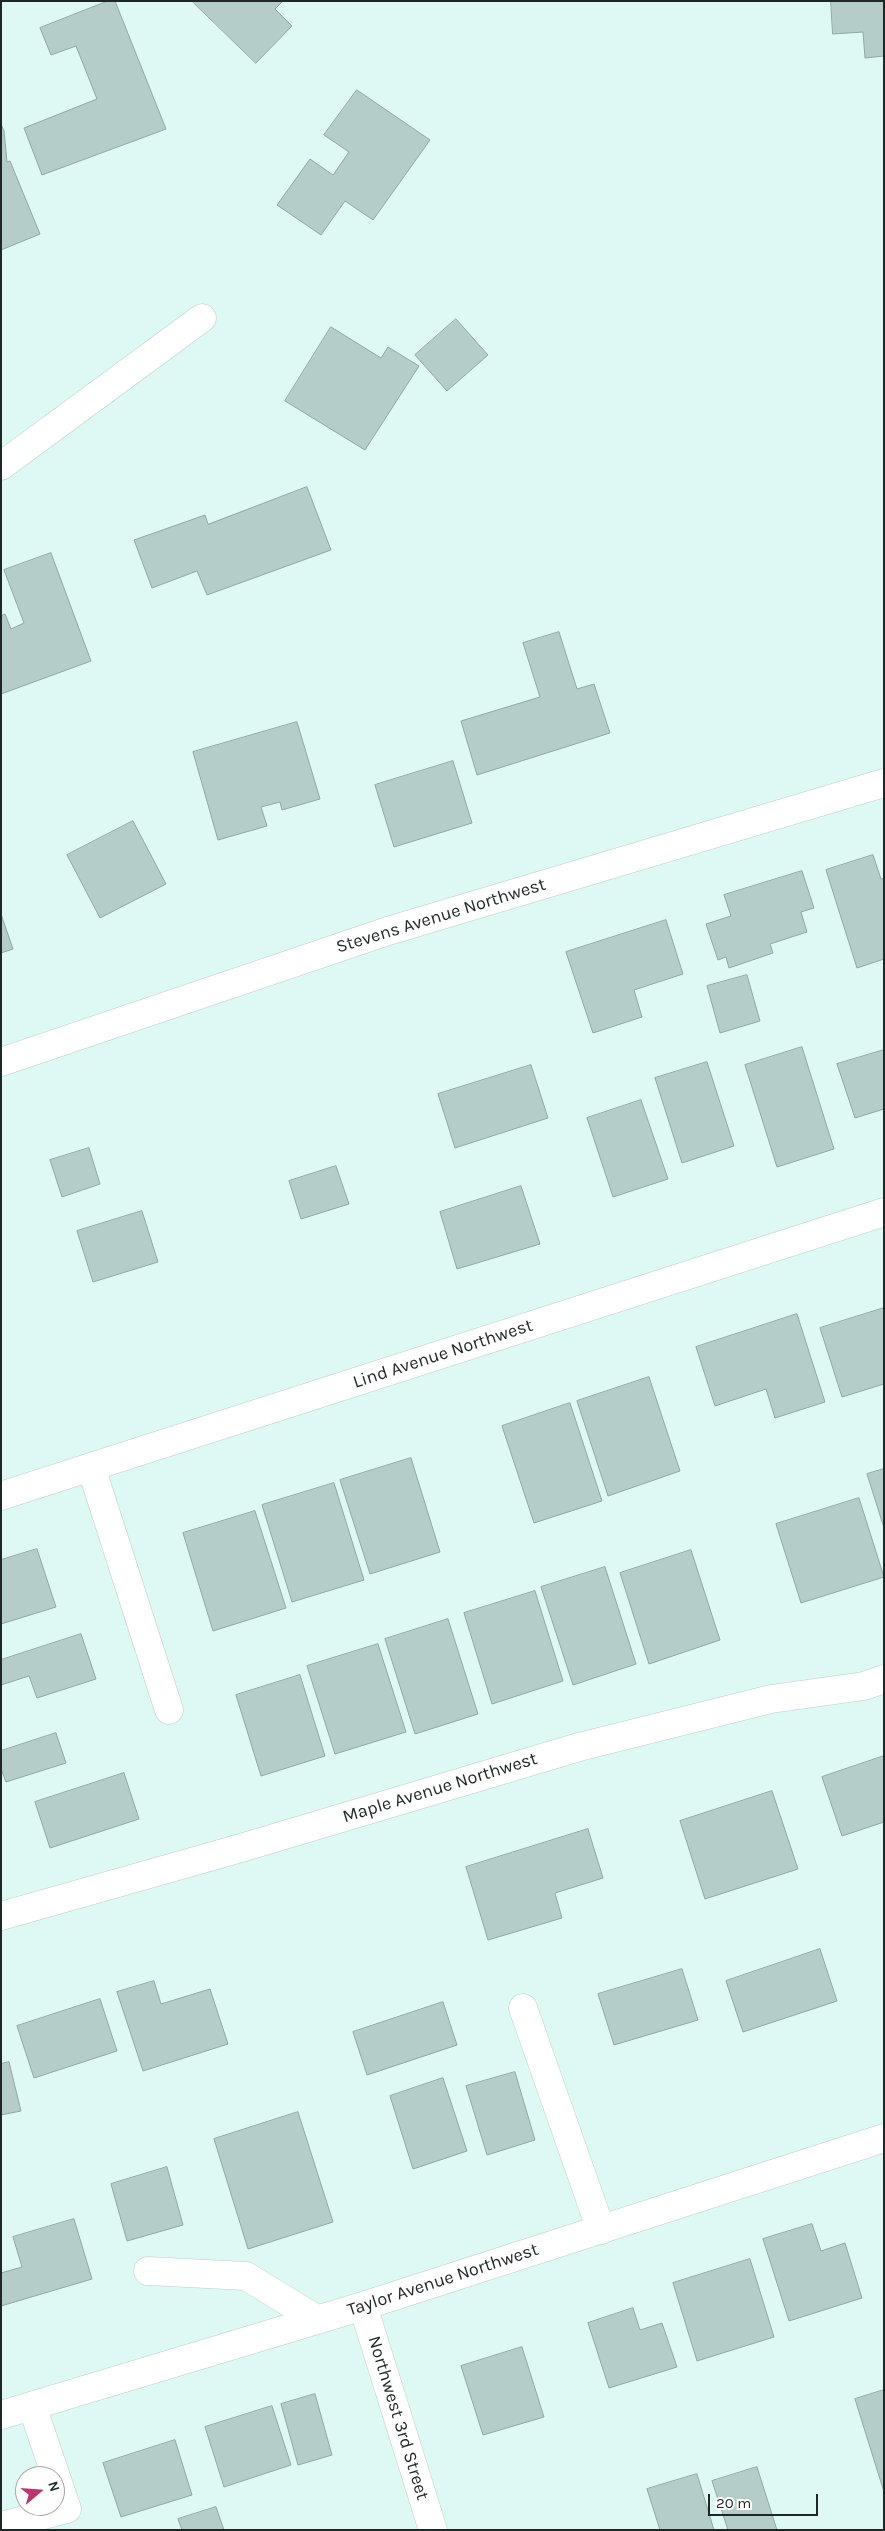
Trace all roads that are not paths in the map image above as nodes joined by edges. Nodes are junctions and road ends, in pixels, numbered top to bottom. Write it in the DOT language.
graph roads {
  1 [pos="202,318"];
  2 [pos="1,466"];
  3 [pos="884,782"];
  4 [pos="10,1053"];
  5 [pos="884,1212"];
  6 [pos="91,1467"];
  7 [pos="1,1496"];
  8 [pos="884,1680"];
  9 [pos="169,1710"];
  10 [pos="1,1916"];
  11 [pos="524,2008"];
  12 [pos="884,2138"];
  13 [pos="601,2230"];
  14 [pos="148,2271"];
  15 [pos="363,2306"];
  16 [pos="318,2320"];
  17 [pos="32,2406"];
  18 [pos="1,2415"];
  19 [pos="1,2526"];
  20 [pos="433,2530"];
  1 -- 2 [label="street"];
  3 -- 4 [label="street, Stevens Avenue Northwest"];
  5 -- 6 [label="street, Lind Avenue Northwest"];
  6 -- 7 [label="street, Lind Avenue Northwest"];
  6 -- 9 [label="street"];
  8 -- 10 [label="street, Maple Avenue Northwest"];
  11 -- 13 [label="street"];
  12 -- 13 [label="street, Taylor Avenue Northwest"];
  13 -- 15 [label="street, Taylor Avenue Northwest"];
  14 -- 16 [label="street"];
  15 -- 16 [label="street, Taylor Avenue Northwest"];
  15 -- 20 [label="street, Northwest 3rd Street"];
  16 -- 17 [label="street, Taylor Avenue Northwest"];
  17 -- 18 [label="street, Taylor Avenue Northwest"];
  17 -- 19 [label="street"];
}
